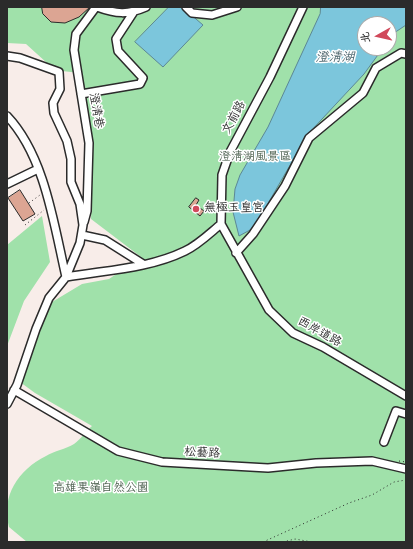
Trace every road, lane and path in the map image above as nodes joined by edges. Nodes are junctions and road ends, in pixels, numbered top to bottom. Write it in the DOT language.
graph roads {
  1 [pos="96,7"];
  2 [pos="146,7"];
  3 [pos="186,7"];
  4 [pos="237,7"];
  5 [pos="303,7"];
  6 [pos="133,13"];
  7 [pos="406,54"];
  8 [pos="7,56"];
  9 [pos="81,94"];
  10 [pos="7,116"];
  11 [pos="10,123"];
  12 [pos="38,169"];
  13 [pos="7,184"];
  14 [pos="40,195"];
  15 [pos="29,203"];
  16 [pos="44,210"];
  17 [pos="221,224"];
  18 [pos="25,225"];
  19 [pos="83,225"];
  20 [pos="82,235"];
  21 [pos="236,253"];
  22 [pos="143,264"];
  23 [pos="66,277"];
  24 [pos="14,390"];
  25 [pos="406,396"];
  26 [pos="7,404"];
  27 [pos="406,414"];
  28 [pos="384,442"];
  29 [pos="398,460"];
  30 [pos="406,462"];
  31 [pos="406,469"];
  32 [pos="406,480"];
  33 [pos="263,542"];
  34 [pos="283,542"];
  35 [pos="312,542"];
  1 -- 6 [label="street"];
  1 -- 9 [label="street, 澄清巷"];
  2 -- 6 [label="street"];
  3 -- 4 [label="street"];
  5 -- 17 [label="street, 文前路"];
  6 -- 9 [label="street"];
  7 -- 21 [label="street"];
  8 -- 19 [label="street, 澄清巷"];
  9 -- 19 [label="street, 澄清巷"];
  10 -- 11 [label="street"];
  11 -- 12 [label="street"];
  12 -- 13 [label="street"];
  12 -- 23 [label="street"];
  14 -- 15 [label="path"];
  16 -- 18 [label="path"];
  17 -- 21 [label="street, 西岸道路"];
  17 -- 22 [label="street"];
  19 -- 20 [label="street, 澄清巷"];
  20 -- 22 [label="street"];
  20 -- 23 [label="street, 澄清巷"];
  21 -- 25 [label="street, 西岸道路"];
  22 -- 23 [label="street"];
  23 -- 24 [label="street, 澄清巷"];
  24 -- 26 [label="street, 澄清巷"];
  24 -- 31 [label="street, 松藝路"];
  27 -- 28 [label="street"];
  29 -- 30 [label="path"];
  32 -- 33 [label="path"];
  34 -- 35 [label="path"];
}
